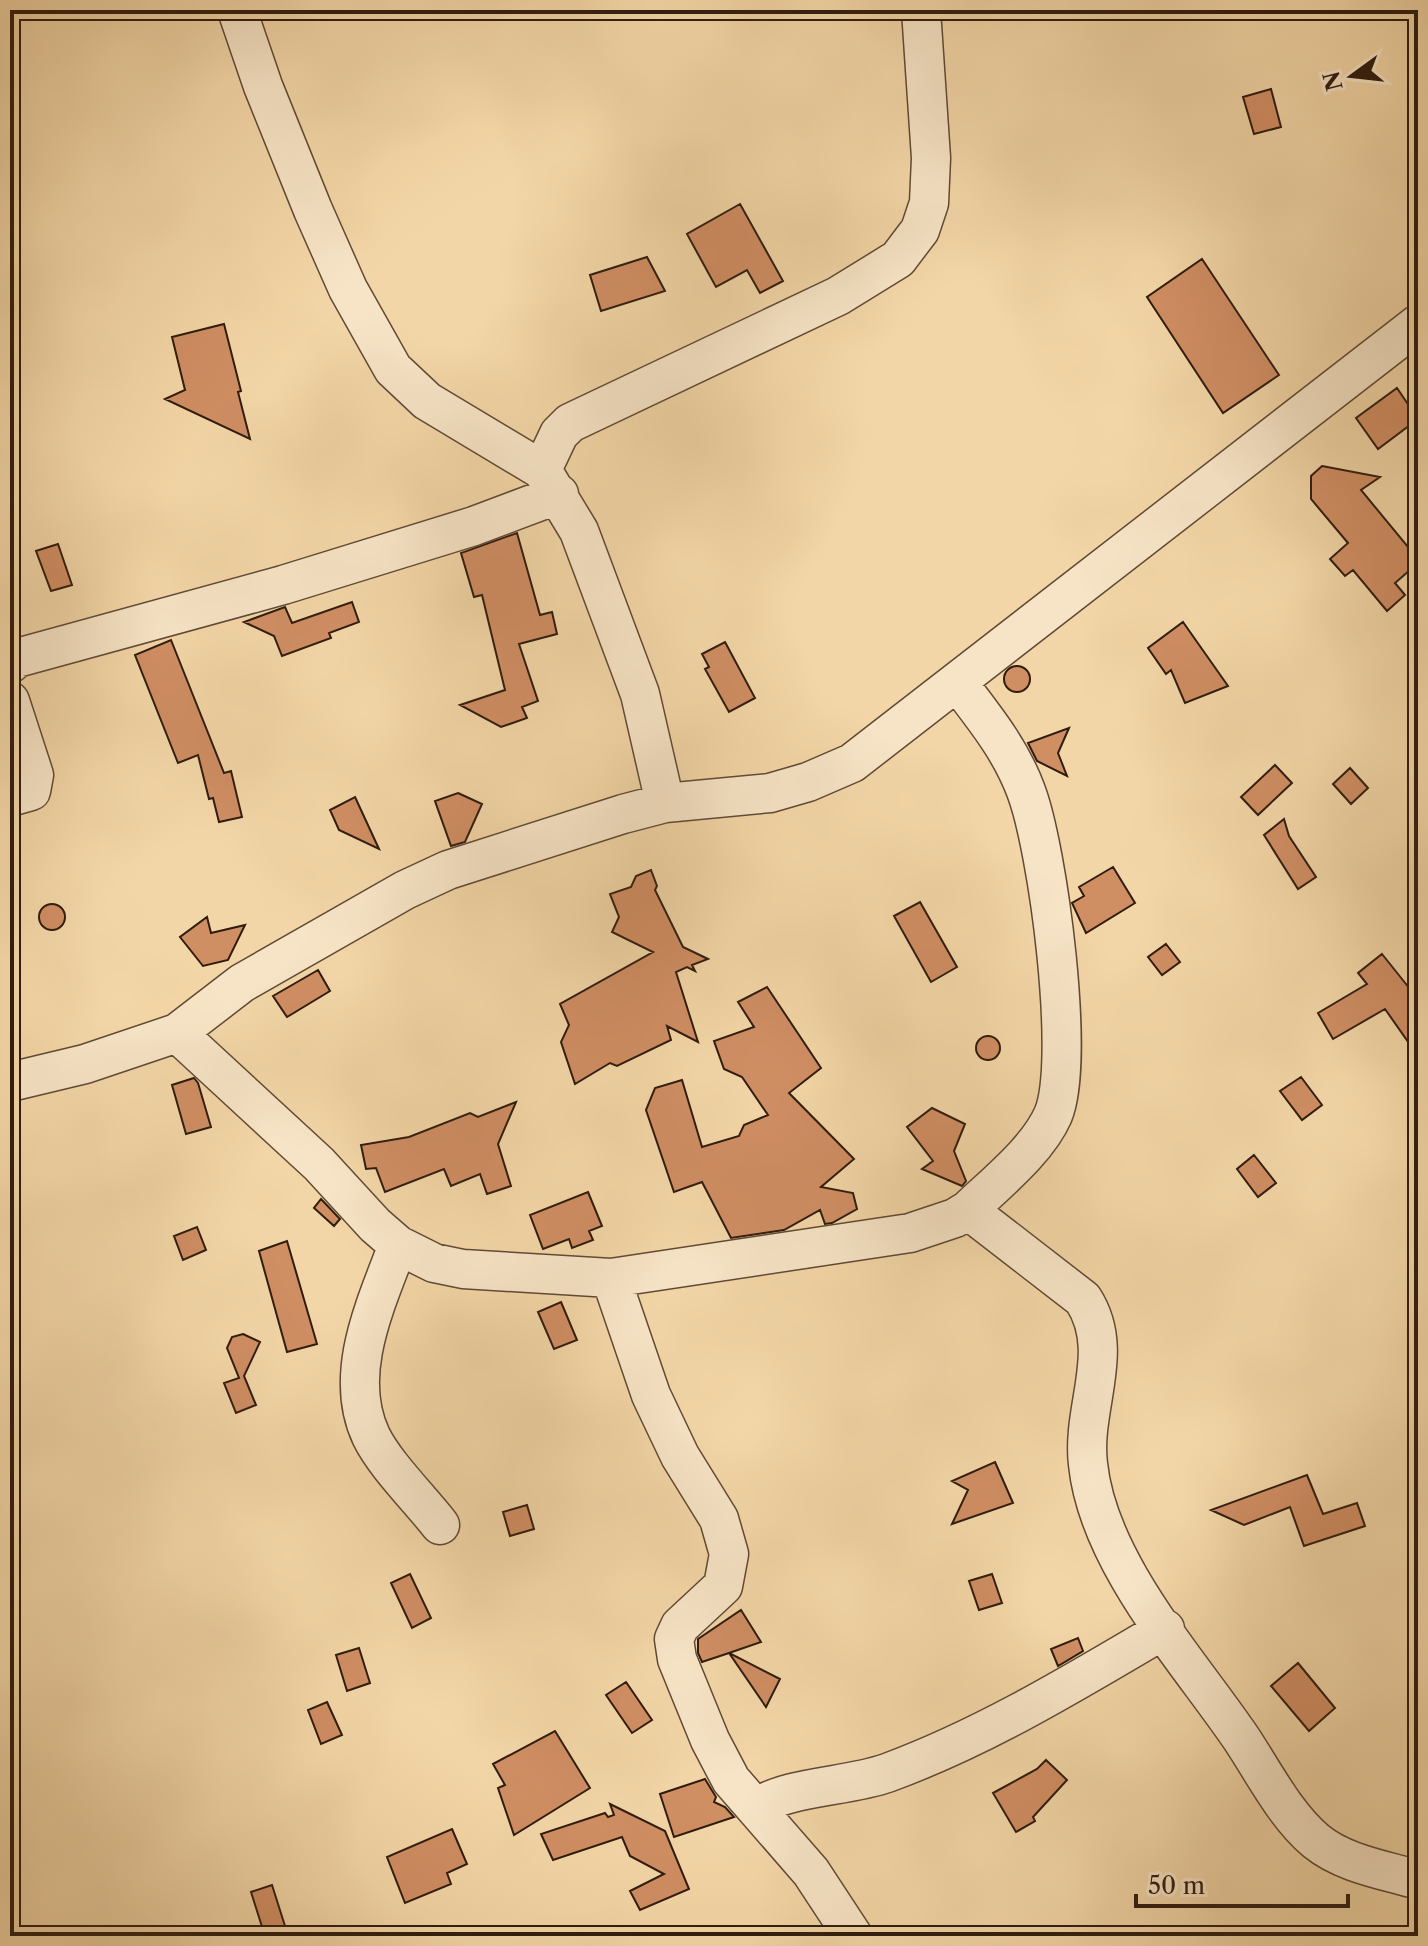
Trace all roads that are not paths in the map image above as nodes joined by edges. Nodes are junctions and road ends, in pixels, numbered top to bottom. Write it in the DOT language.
graph roads {
  1 [pos="237,10"];
  2 [pos="921,10"];
  3 [pos="1418,324"];
  4 [pos="550,482"];
  5 [pos="10,664"];
  6 [pos="958,683"];
  7 [pos="10,701"];
  8 [pos="10,797"];
  9 [pos="665,803"];
  10 [pos="177,1033"];
  11 [pos="10,1082"];
  12 [pos="968,1210"];
  13 [pos="398,1245"];
  14 [pos="611,1278"];
  15 [pos="440,1525"];
  16 [pos="1165,1629"];
  17 [pos="757,1807"];
  18 [pos="1418,1880"];
  19 [pos="853,1936"];
  1 -- 4 [label="street"];
  2 -- 4 [label="street"];
  3 -- 6 [label="street"];
  4 -- 5 [label="street"];
  4 -- 9 [label="street"];
  6 -- 9 [label="street"];
  6 -- 12 [label="street"];
  7 -- 8 [label="street"];
  9 -- 10 [label="street"];
  10 -- 11 [label="street"];
  10 -- 13 [label="street"];
  12 -- 14 [label="street"];
  12 -- 16 [label="street"];
  13 -- 14 [label="street"];
  13 -- 15 [label="street"];
  14 -- 17 [label="street"];
  16 -- 17 [label="street"];
  16 -- 18 [label="street"];
  17 -- 19 [label="street"];
}
